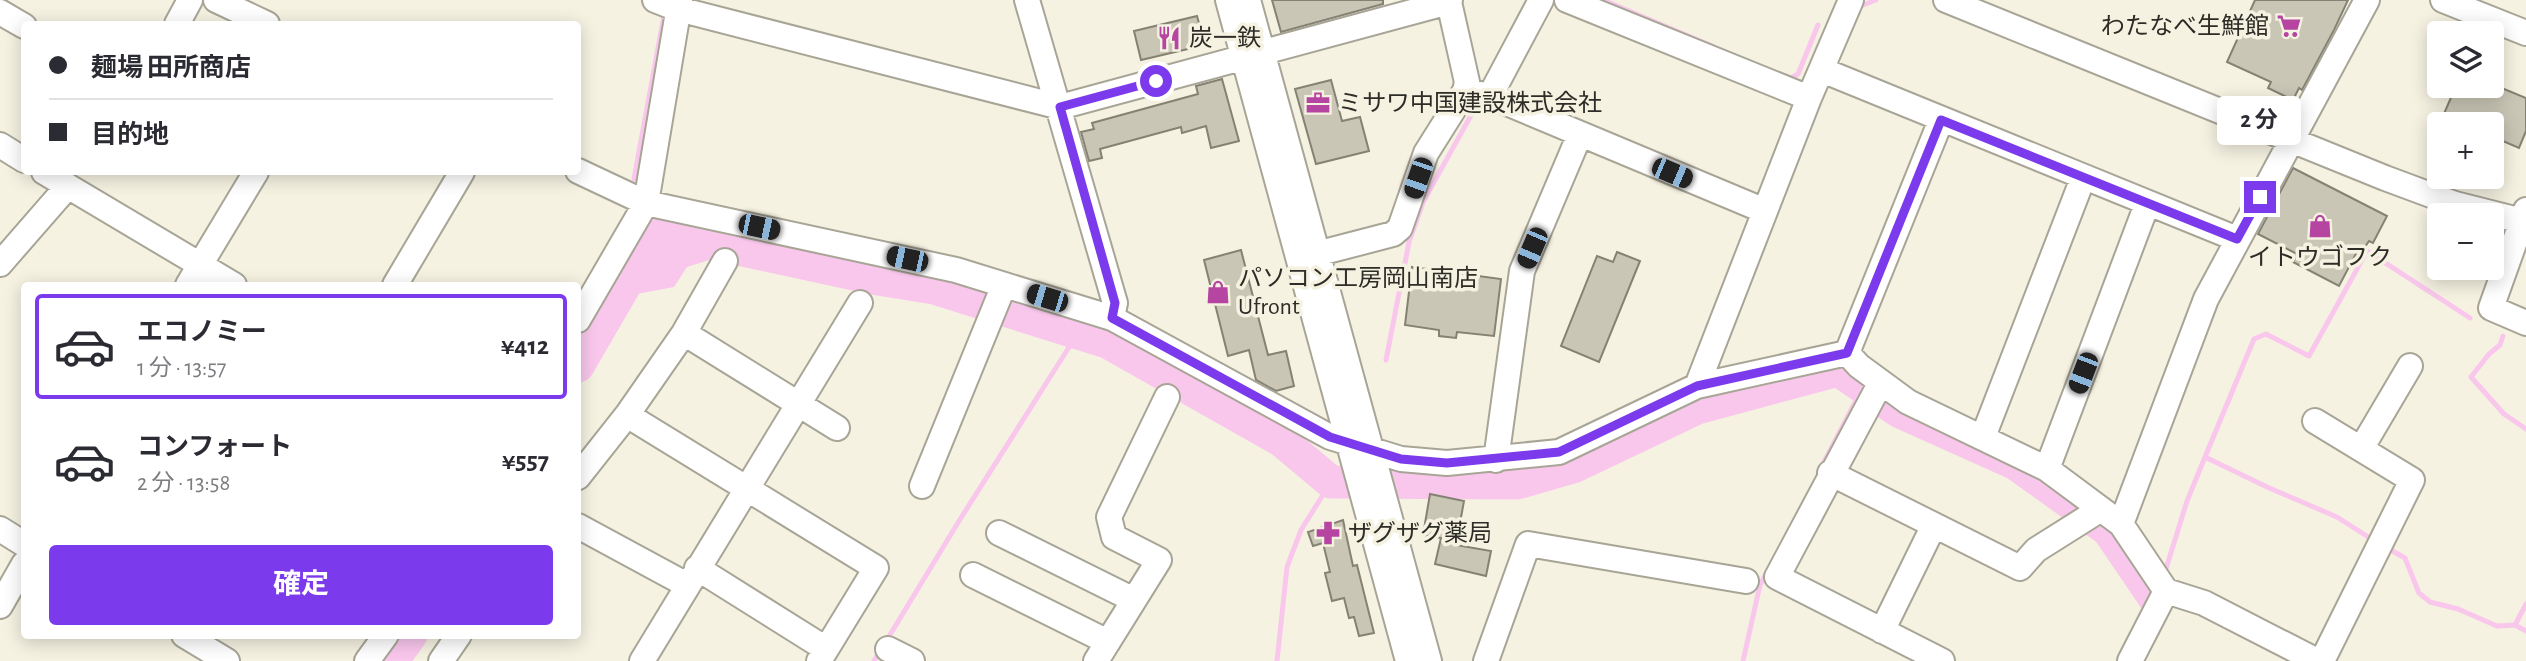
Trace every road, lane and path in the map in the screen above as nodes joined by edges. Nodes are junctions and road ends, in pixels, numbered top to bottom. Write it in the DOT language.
graph roads {
  1 [pos="190,0"];
  2 [pos="218,0"];
  3 [pos="1027,0"];
  4 [pos="1228,0"];
  5 [pos="1248,0"];
  6 [pos="1541,0"];
  7 [pos="1567,0"];
  8 [pos="1851,0"];
  9 [pos="1946,0"];
  10 [pos="2367,0"];
  11 [pos="2443,0"];
  12 [pos="1450,1"];
  13 [pos="669,4"];
  14 [pos="0,12"];
  15 [pos="179,21"];
  16 [pos="261,21"];
  17 [pos="21,24"];
  18 [pos="2526,33"];
  19 [pos="1253,56"];
  20 [pos="1822,70"];
  21 [pos="1465,91"];
  22 [pos="1490,96"];
  23 [pos="1809,98"];
  24 [pos="1060,107"];
  25 [pos="1941,120"];
  26 [pos="1580,134"];
  27 [pos="2291,140"];
  28 [pos="0,145"];
  29 [pos="21,158"];
  30 [pos="581,172"];
  31 [pos="49,175"];
  32 [pos="254,175"];
  33 [pos="460,175"];
  34 [pos="2083,178"];
  35 [pos="68,186"];
  36 [pos="646,203"];
  37 [pos="2147,204"];
  38 [pos="1765,211"];
  39 [pos="2524,218"];
  40 [pos="2237,239"];
  41 [pos="1316,254"];
  42 [pos="725,261"];
  43 [pos="0,264"];
  44 [pos="194,275"];
  45 [pos="222,282"];
  46 [pos="397,282"];
  47 [pos="1002,290"];
  48 [pos="860,303"];
  49 [pos="581,315"];
  50 [pos="1112,318"];
  51 [pos="2526,323"];
  52 [pos="684,333"];
  53 [pos="1847,353"];
  54 [pos="2410,366"];
  55 [pos="1697,386"];
  56 [pos="1876,390"];
  57 [pos="1167,397"];
  58 [pos="798,404"];
  59 [pos="627,415"];
  60 [pos="2315,421"];
  61 [pos="837,428"];
  62 [pos="1983,437"];
  63 [pos="2361,449"];
  64 [pos="1363,459"];
  65 [pos="1496,460"];
  66 [pos="2047,469"];
  67 [pos="1830,473"];
  68 [pos="581,474"];
  69 [pos="922,486"];
  70 [pos="745,489"];
  71 [pos="1375,503"];
  72 [pos="2092,514"];
  73 [pos="2121,524"];
  74 [pos="1934,525"];
  75 [pos="581,527"];
  76 [pos="0,529"];
  77 [pos="999,533"];
  78 [pos="21,542"];
  79 [pos="21,569"];
  80 [pos="973,575"];
  81 [pos="692,577"];
  82 [pos="1745,581"];
  83 [pos="2166,592"];
  84 [pos="1134,600"];
  85 [pos="0,606"];
  86 [pos="1882,631"];
  87 [pos="191,639"];
  88 [pos="383,639"];
  89 [pos="456,639"];
  90 [pos="888,649"];
  91 [pos="1102,652"];
  92 [pos="823,655"];
  93 [pos="650,658"];
  94 [pos="227,661"];
  95 [pos="368,661"];
  96 [pos="441,661"];
  97 [pos="912,661"];
  98 [pos="1408,661"];
  99 [pos="1429,661"];
  100 [pos="1486,661"];
  101 [pos="1942,661"];
  102 [pos="2130,661"];
  103 [pos="2320,661"];
  1 -- 15 [label="street"];
  2 -- 16 [label="street"];
  3 -- 24 [label="street"];
  4 -- 19 [label="street"];
  5 -- 19 [label="street"];
  6 -- 22 [label="street"];
  7 -- 23 [label="street"];
  8 -- 20 [label="street"];
  9 -- 27 [label="street"];
  10 -- 27 [label="street"];
  11 -- 18 [label="street"];
  12 -- 19 [label="street"];
  12 -- 21 [label="street"];
  13 -- 24 [label="street"];
  13 -- 36 [label="street"];
  14 -- 17 [label="street"];
  19 -- 24 [label="street"];
  19 -- 41 [label="street"];
  19 -- 64 [label="street"];
  20 -- 23 [label="street"];
  20 -- 25 [label="street"];
  21 -- 22 [label="street"];
  21 -- 41 [label="street"];
  22 -- 26 [label="street"];
  23 -- 38 [label="street"];
  24 -- 50 [label="street"];
  25 -- 34 [label="street"];
  25 -- 53 [label="street"];
  26 -- 38 [label="street"];
  26 -- 65 [label="street"];
  27 -- 39 [label="street"];
  27 -- 40 [label="street"];
  28 -- 29 [label="street"];
  30 -- 36 [label="street"];
  31 -- 35 [label="street"];
  32 -- 44 [label="street"];
  33 -- 46 [label="street"];
  34 -- 37 [label="street"];
  34 -- 62 [label="street"];
  35 -- 43 [label="street"];
  35 -- 44 [label="street"];
  36 -- 47 [label="street"];
  36 -- 49 [label="street"];
  37 -- 40 [label="street"];
  37 -- 66 [label="street"];
  38 -- 55 [label="street"];
  39 -- 51 [label="street"];
  40 -- 73 [label="street"];
  41 -- 64 [label="street"];
  42 -- 52 [label="street"];
  44 -- 45 [label="street"];
  47 -- 50 [label="street"];
  47 -- 69 [label="street"];
  48 -- 58 [label="street"];
  50 -- 64 [label="street"];
  52 -- 58 [label="street"];
  52 -- 59 [label="street"];
  53 -- 55 [label="street"];
  53 -- 56 [label="street"];
  54 -- 63 [label="street"];
  55 -- 65 [label="street"];
  56 -- 62 [label="street"];
  56 -- 67 [label="street"];
  57 -- 84 [label="street"];
  58 -- 61 [label="street"];
  58 -- 70 [label="street"];
  59 -- 68 [label="street"];
  59 -- 70 [label="street"];
  60 -- 63 [label="street"];
  62 -- 66 [label="street"];
  63 -- 103 [label="street"];
  64 -- 65 [label="street"];
  64 -- 71 [label="street"];
  66 -- 72 [label="street"];
  67 -- 74 [label="street"];
  67 -- 86 [label="street"];
  70 -- 81 [label="street"];
  70 -- 92 [label="street"];
  71 -- 98 [label="street"];
  71 -- 99 [label="street"];
  72 -- 73 [label="street"];
  72 -- 74 [label="street"];
  73 -- 83 [label="street"];
  74 -- 86 [label="street"];
  75 -- 81 [label="street"];
  76 -- 78 [label="street"];
  77 -- 84 [label="street"];
  79 -- 85 [label="street"];
  80 -- 91 [label="street"];
  81 -- 92 [label="street"];
  81 -- 93 [label="street"];
  82 -- 100 [label="street"];
  83 -- 102 [label="street"];
  83 -- 103 [label="street"];
  84 -- 91 [label="street"];
  86 -- 101 [label="street"];
  87 -- 94 [label="street"];
  88 -- 95 [label="street"];
  89 -- 96 [label="street"];
  90 -- 97 [label="street"];
}
